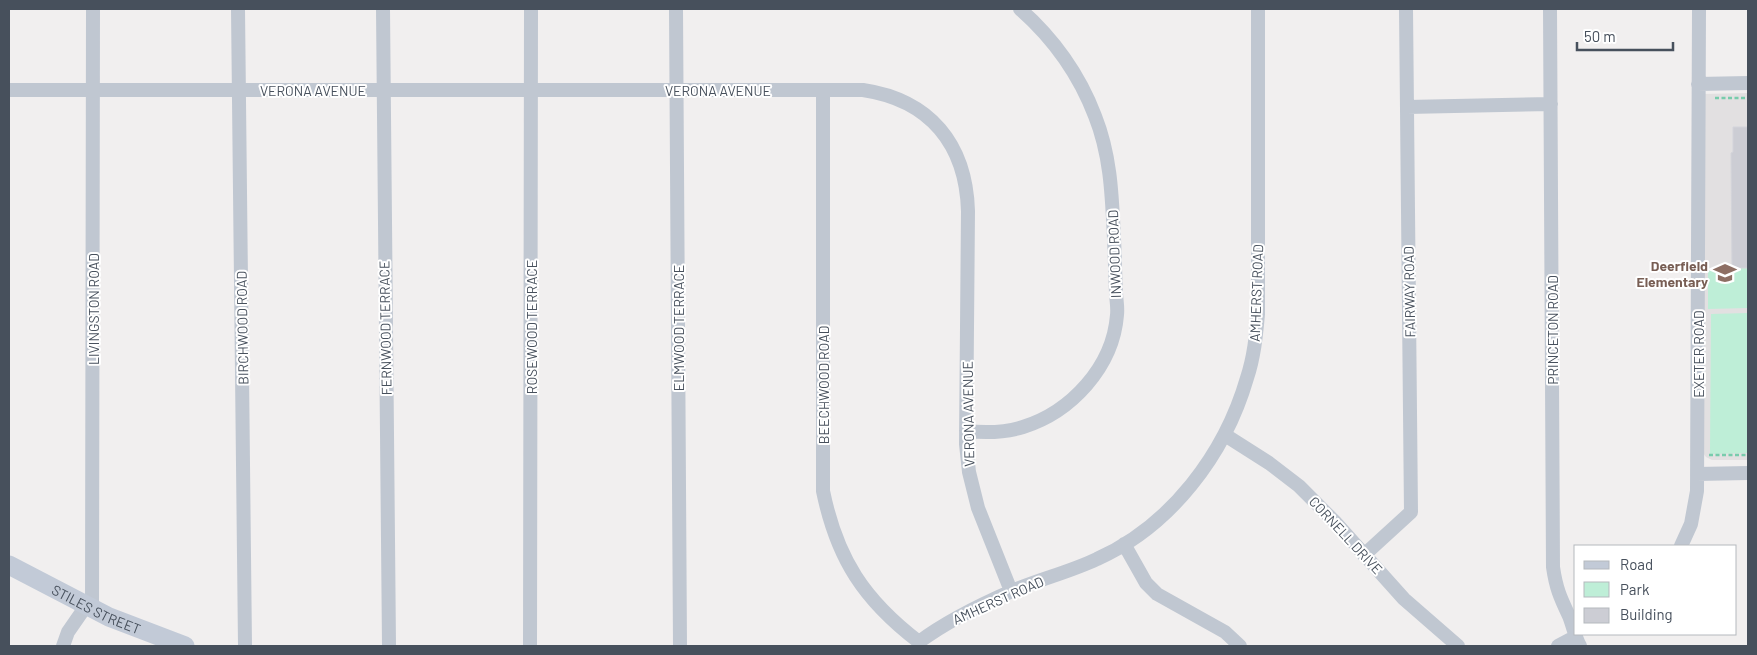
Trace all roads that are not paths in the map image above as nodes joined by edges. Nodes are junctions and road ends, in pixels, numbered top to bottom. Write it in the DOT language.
graph roads {
  1 [pos="93,9"];
  2 [pos="238,9"];
  3 [pos="383,9"];
  4 [pos="531,9"];
  5 [pos="676,9"];
  6 [pos="1020,9"];
  7 [pos="1258,9"];
  8 [pos="1406,9"];
  9 [pos="1550,9"];
  10 [pos="1699,9"];
  11 [pos="1698,84"];
  12 [pos="1748,84"];
  13 [pos="9,90"];
  14 [pos="93,90"];
  15 [pos="239,90"];
  16 [pos="383,90"];
  17 [pos="532,90"];
  18 [pos="677,90"];
  19 [pos="823,90"];
  20 [pos="1551,104"];
  21 [pos="1407,107"];
  22 [pos="966,431"];
  23 [pos="1224,435"];
  24 [pos="1748,473"];
  25 [pos="1697,474"];
  26 [pos="1124,544"];
  27 [pos="1681,545"];
  28 [pos="1364,555"];
  29 [pos="9,565"];
  30 [pos="1011,591"];
  31 [pos="89,607"];
  32 [pos="1572,616"];
  33 [pos="1578,641"];
  34 [pos="173,644"];
  35 [pos="919,644"];
  36 [pos="63,646"];
  37 [pos="245,646"];
  38 [pos="389,646"];
  39 [pos="530,646"];
  40 [pos="680,646"];
  41 [pos="1240,646"];
  42 [pos="1458,646"];
  43 [pos="1558,646"];
  1 -- 14 [label="street, LIVINGSTON ROAD"];
  2 -- 15 [label="street, BIRCHWOOD ROAD"];
  3 -- 16 [label="street, FERNWOOD TERRACE"];
  4 -- 17 [label="street, ROSEWOOD TERRACE"];
  5 -- 18 [label="street, ELMWOOD TERRACE"];
  6 -- 22 [label="street, INWOOD ROAD"];
  7 -- 23 [label="street, AMHERST ROAD"];
  8 -- 21 [label="street, FAIRWAY ROAD"];
  9 -- 20 [label="street, PRINCETON ROAD"];
  10 -- 11 [label="street, EXETER ROAD"];
  11 -- 12 [label="street"];
  11 -- 25 [label="street, EXETER ROAD"];
  13 -- 14 [label="street, VERONA AVENUE"];
  14 -- 15 [label="street, VERONA AVENUE"];
  14 -- 31 [label="street, LIVINGSTON ROAD"];
  15 -- 16 [label="street, VERONA AVENUE"];
  15 -- 37 [label="street, BIRCHWOOD ROAD"];
  16 -- 17 [label="street, VERONA AVENUE"];
  16 -- 38 [label="street, FERNWOOD TERRACE"];
  17 -- 18 [label="street, VERONA AVENUE"];
  17 -- 39 [label="street, ROSEWOOD TERRACE"];
  18 -- 19 [label="street, VERONA AVENUE"];
  18 -- 40 [label="street, ELMWOOD TERRACE"];
  19 -- 22 [label="street, VERONA AVENUE"];
  19 -- 35 [label="street, BEECHWOOD ROAD"];
  20 -- 21 [label="street"];
  20 -- 32 [label="street, PRINCETON ROAD"];
  21 -- 28 [label="street, FAIRWAY ROAD"];
  22 -- 30 [label="street, VERONA AVENUE"];
  23 -- 26 [label="street, AMHERST ROAD"];
  23 -- 28 [label="street, CORNELL DRIVE"];
  24 -- 25 [label="street"];
  25 -- 27 [label="street, EXETER ROAD"];
  26 -- 30 [label="street, AMHERST ROAD"];
  26 -- 41 [label="street"];
  28 -- 42 [label="street, CORNELL DRIVE"];
  29 -- 31 [label="main road, STILES STREET"];
  30 -- 35 [label="street, AMHERST ROAD"];
  31 -- 34 [label="main road, STILES STREET"];
  31 -- 36 [label="street"];
  33 -- 43 [label="street"];
}
